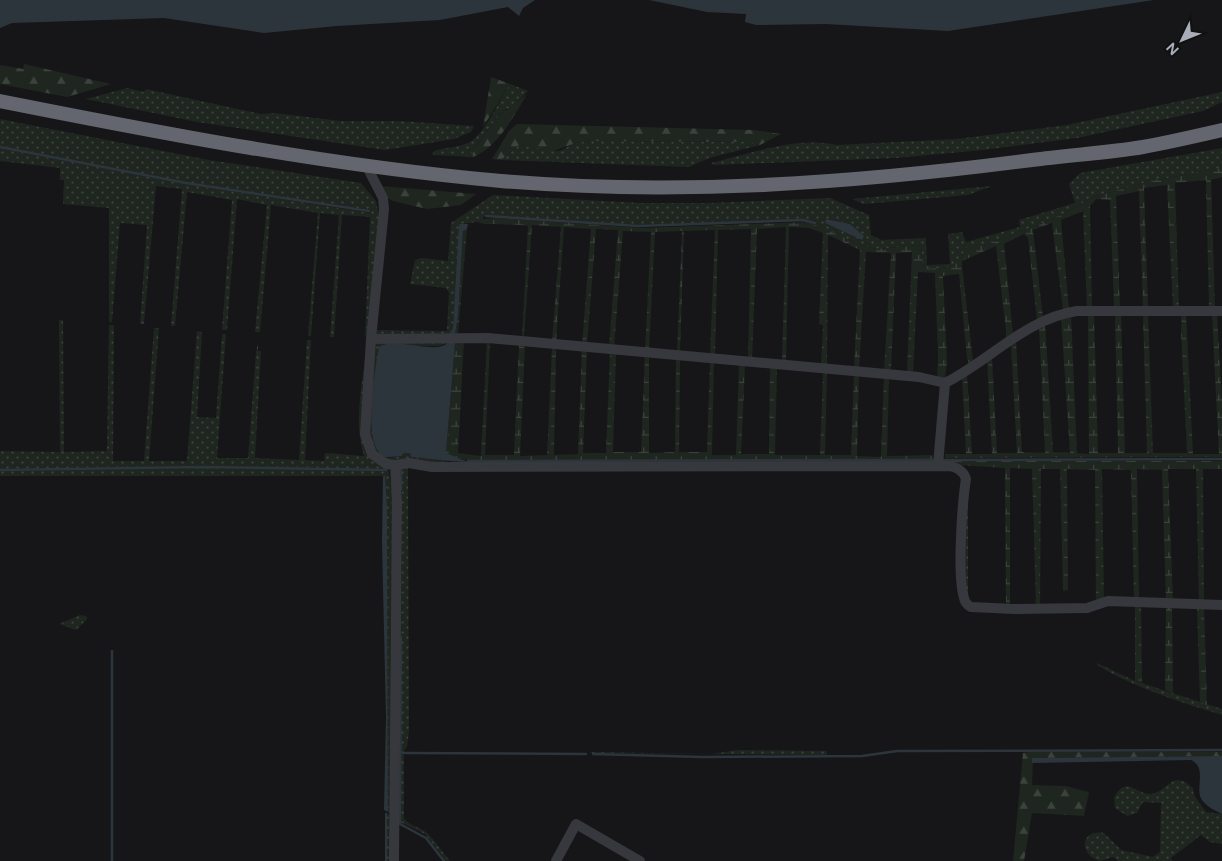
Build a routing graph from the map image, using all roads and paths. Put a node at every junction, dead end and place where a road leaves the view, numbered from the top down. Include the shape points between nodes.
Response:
1 (0, 101) edge
2 (1222, 130) edge
3 (366, 165) junction
4 (1222, 311) edge
5 (371, 338) junction
6 (945, 383) junction
7 (395, 465) junction
8 (938, 465) junction
9 (1222, 605) edge
10 (394, 861) edge
11 (556, 861) edge
12 (640, 861) edge

1 - 3 highway via 178,136
2 - 3 highway via 1142,147 992,166 746,187 571,186
3 - 5 street via 383,198 384,208
4 - 6 street via 1077,311 1061,314 1032,328
5 - 6 street via 488,338 920,377
5 - 7 street via 365,434 372,454 378,460
6 - 8 street
7 - 8 street
7 - 10 street
8 - 9 street via 958,468 966,479 963,593 964,600 971,607 1087,608 1108,601
11 - 12 street via 576,824

